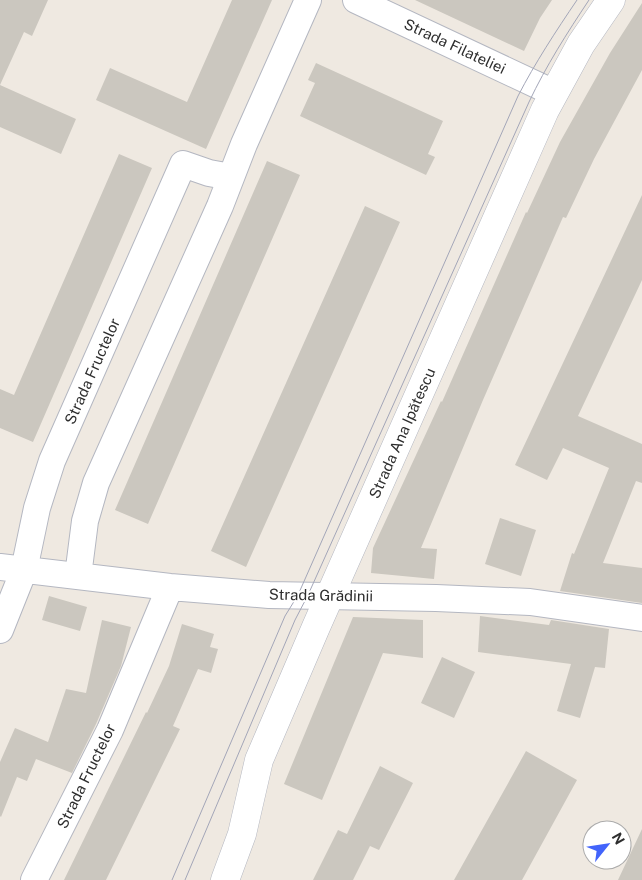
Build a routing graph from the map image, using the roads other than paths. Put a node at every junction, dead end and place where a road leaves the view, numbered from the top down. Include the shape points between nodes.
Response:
1 (308, 0) edge
2 (356, 0) edge
3 (611, 0) edge
4 (554, 92) junction
5 (231, 177) junction
6 (12, 569) edge
7 (78, 576) junction
8 (170, 587) junction
9 (330, 596) junction
10 (642, 618) edge
11 (0, 630) edge
12 (34, 880) edge
13 (225, 880) edge

1 - 5 street
2 - 4 street, Strada Filateliei
3 - 4 street, Strada Ana Ipătescu
4 - 9 street, Strada Ana Ipătescu
5 - 6 street, Strada Fructelor via 183,164 52,461
5 - 7 street via 96,483 85,521
6 - 7 street, Strada Grădinii
6 - 11 street, Strada Fructelor
7 - 8 street, Strada Grădinii
8 - 9 street, Strada Grădinii
8 - 12 street, Strada Fructelor via 110,730
9 - 10 street, Strada Grădinii via 530,602
9 - 13 street, Strada Ana Ipătescu via 259,760 242,834

